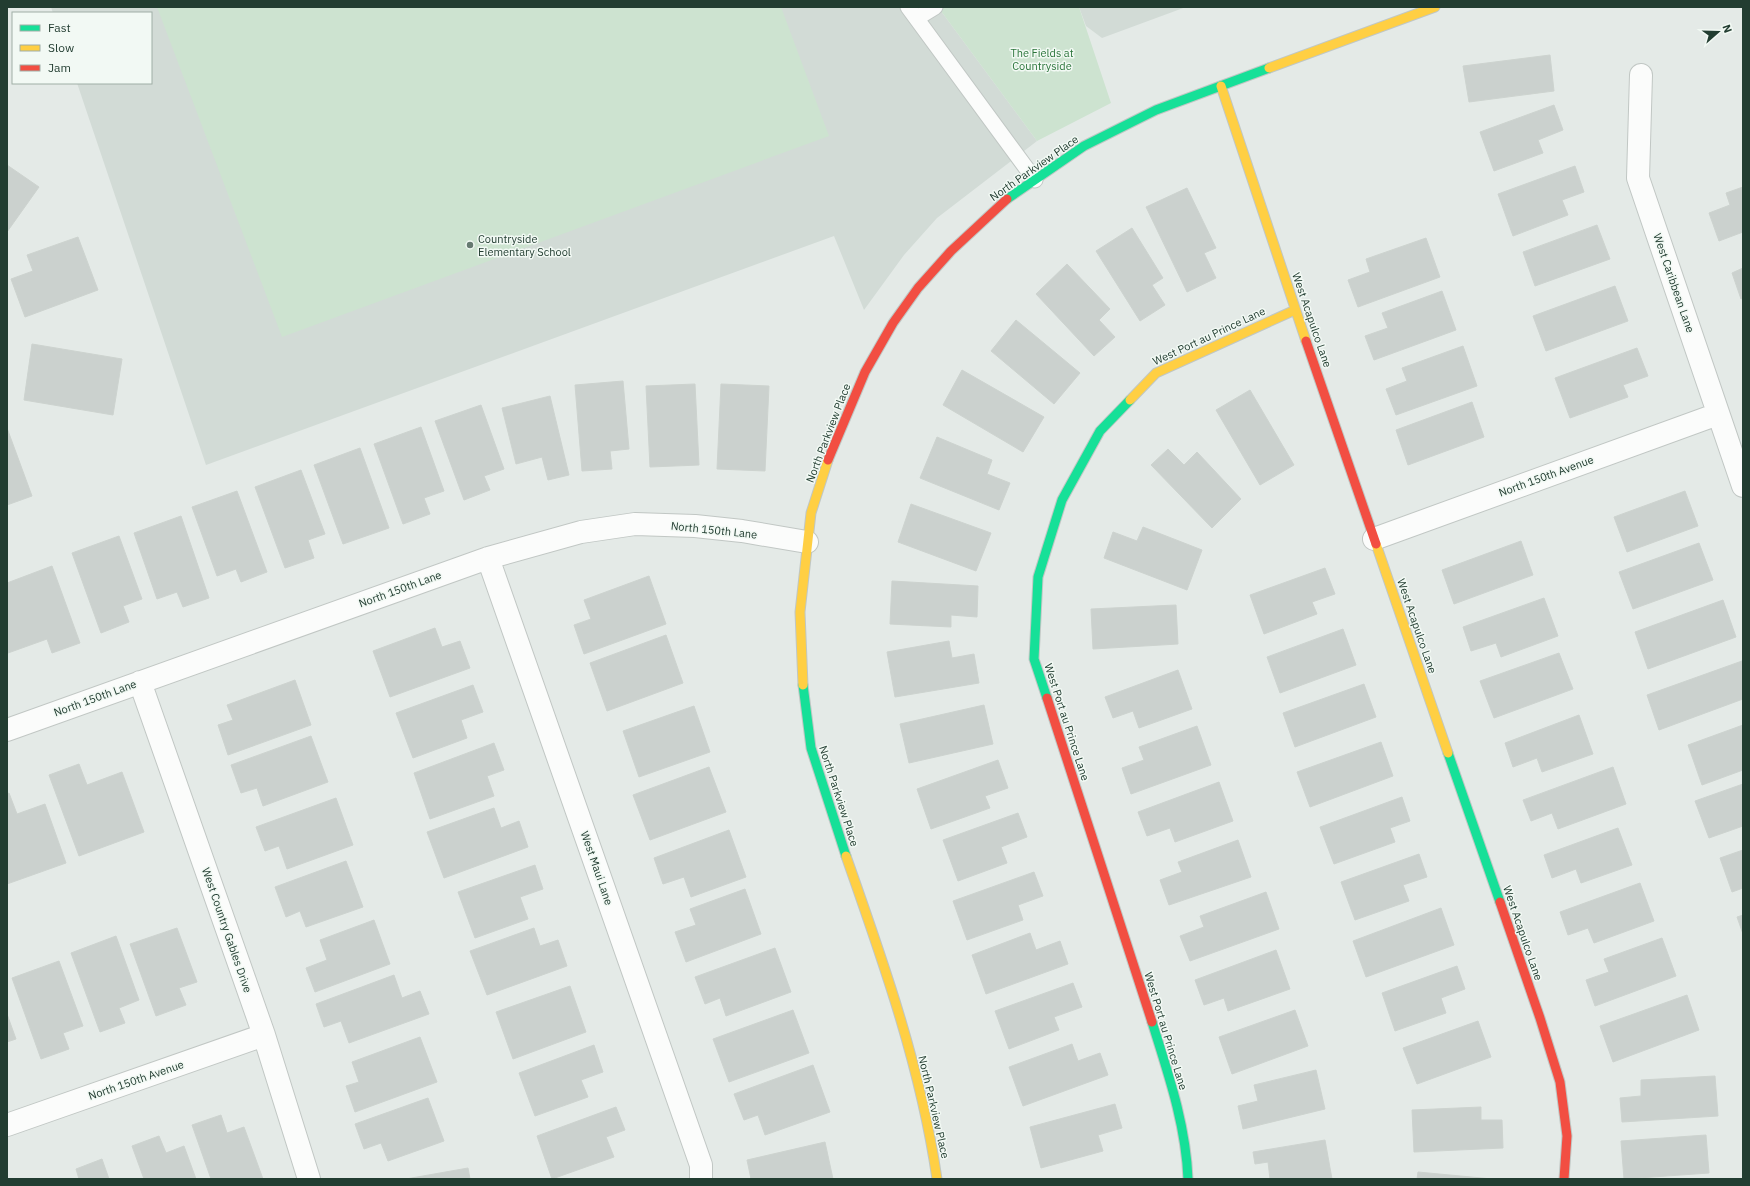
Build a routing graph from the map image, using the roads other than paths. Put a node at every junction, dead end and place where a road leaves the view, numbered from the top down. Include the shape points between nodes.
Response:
1 (934, 7) edge
2 (1435, 7) edge
3 (913, 13) edge
4 (1641, 75) dead end
5 (1221, 86) junction
6 (1035, 180) junction
7 (1295, 310) junction
8 (1718, 414) junction
9 (1743, 486) edge
10 (1374, 539) junction
11 (807, 542) junction
12 (488, 558) junction
13 (140, 682) junction
14 (7, 730) edge
15 (264, 1035) junction
16 (7, 1125) edge
17 (309, 1179) edge
18 (701, 1179) edge
19 (937, 1179) edge
20 (1188, 1179) edge
21 (1564, 1179) edge

1 - 3 lane
2 - 5 street, North Parkview Place
3 - 6 lane
4 - 8 street, West Caribbean Lane via 1638,178
5 - 6 street, North Parkview Place via 1156,110 1125,125 1084,146
5 - 7 street, West Acapulco Lane
6 - 11 street, North Parkview Place via 1010,196 951,250 918,288 893,323 865,372 828,460 811,513
7 - 10 street, West Acapulco Lane
7 - 20 street, West Port au Prince Lane via 1156,373 1100,431 1062,500 1038,577 1034,659 1170,1075 1187,1152
8 - 9 street, West Caribbean Lane
8 - 10 street, North 150th Avenue
10 - 21 street, West Acapulco Lane via 1560,1082 1567,1136
11 - 12 street, North 150th Lane via 695,526 635,524 580,532
11 - 19 street, North Parkview Place via 800,612 801,666 811,748 894,998 926,1117
12 - 13 street, North 150th Lane
12 - 18 street, West Maui Lane via 701,1166
13 - 14 street, North 150th Lane
13 - 15 street, West Country Gables Drive
15 - 16 street, North 150th Avenue
15 - 17 street, West Country Gables Drive

